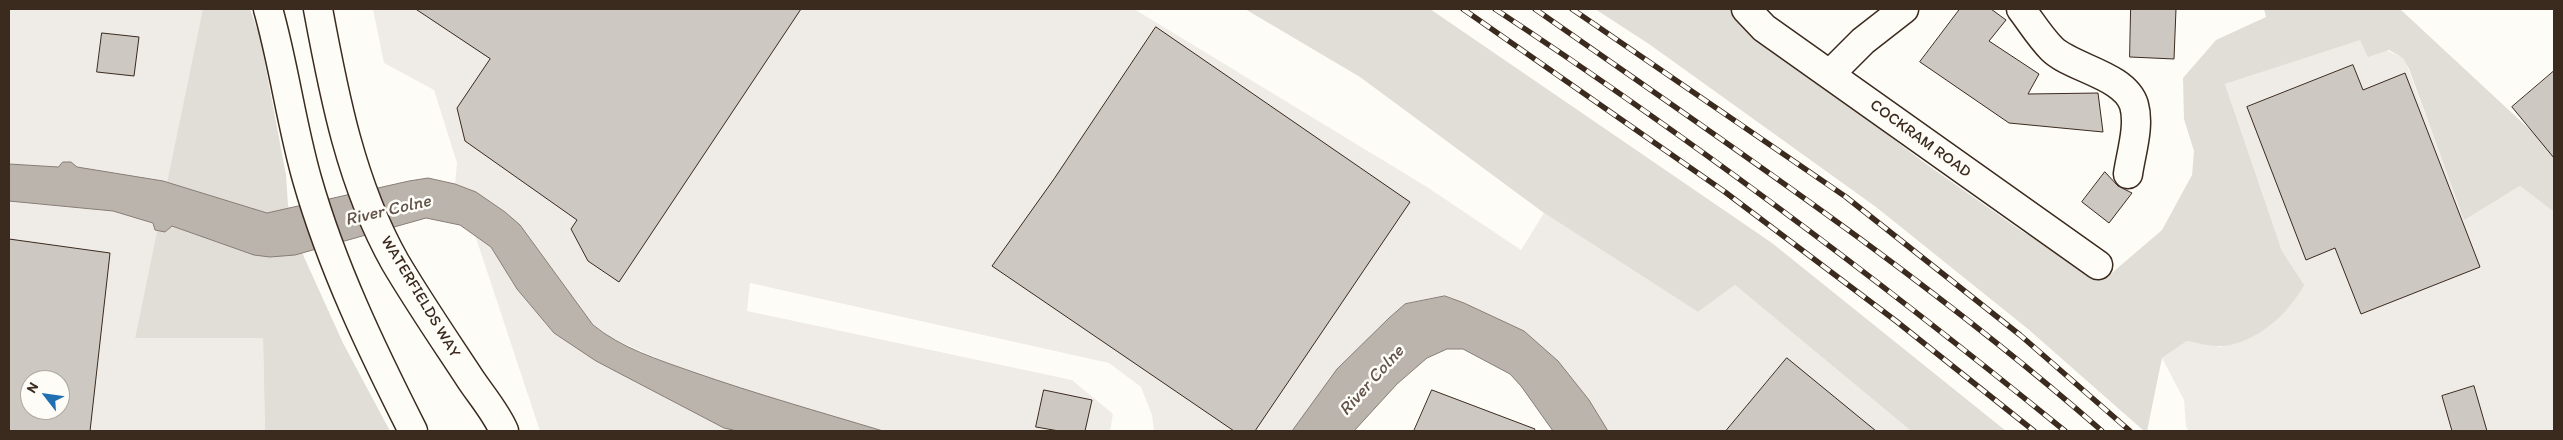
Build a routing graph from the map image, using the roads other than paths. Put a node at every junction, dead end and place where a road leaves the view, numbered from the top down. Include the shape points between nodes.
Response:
1 (268, 9) edge
2 (318, 9) edge
3 (1746, 9) edge
4 (1904, 9) edge
5 (2021, 9) edge
6 (1830, 74) junction
7 (2128, 174) dead end
8 (2098, 265) dead end
9 (413, 431) edge
10 (504, 431) edge

1 - 9 main road via 310,188 344,284
2 - 10 main road, WATERFIELDS WAY via 339,112 355,170 394,260
3 - 6 main road, COCKRAM ROAD via 1764,28
4 - 6 main road via 1863,41
5 - 7 main road via 2053,50 2111,81 2126,93 2133,104 2135,122
6 - 8 main road, COCKRAM ROAD

